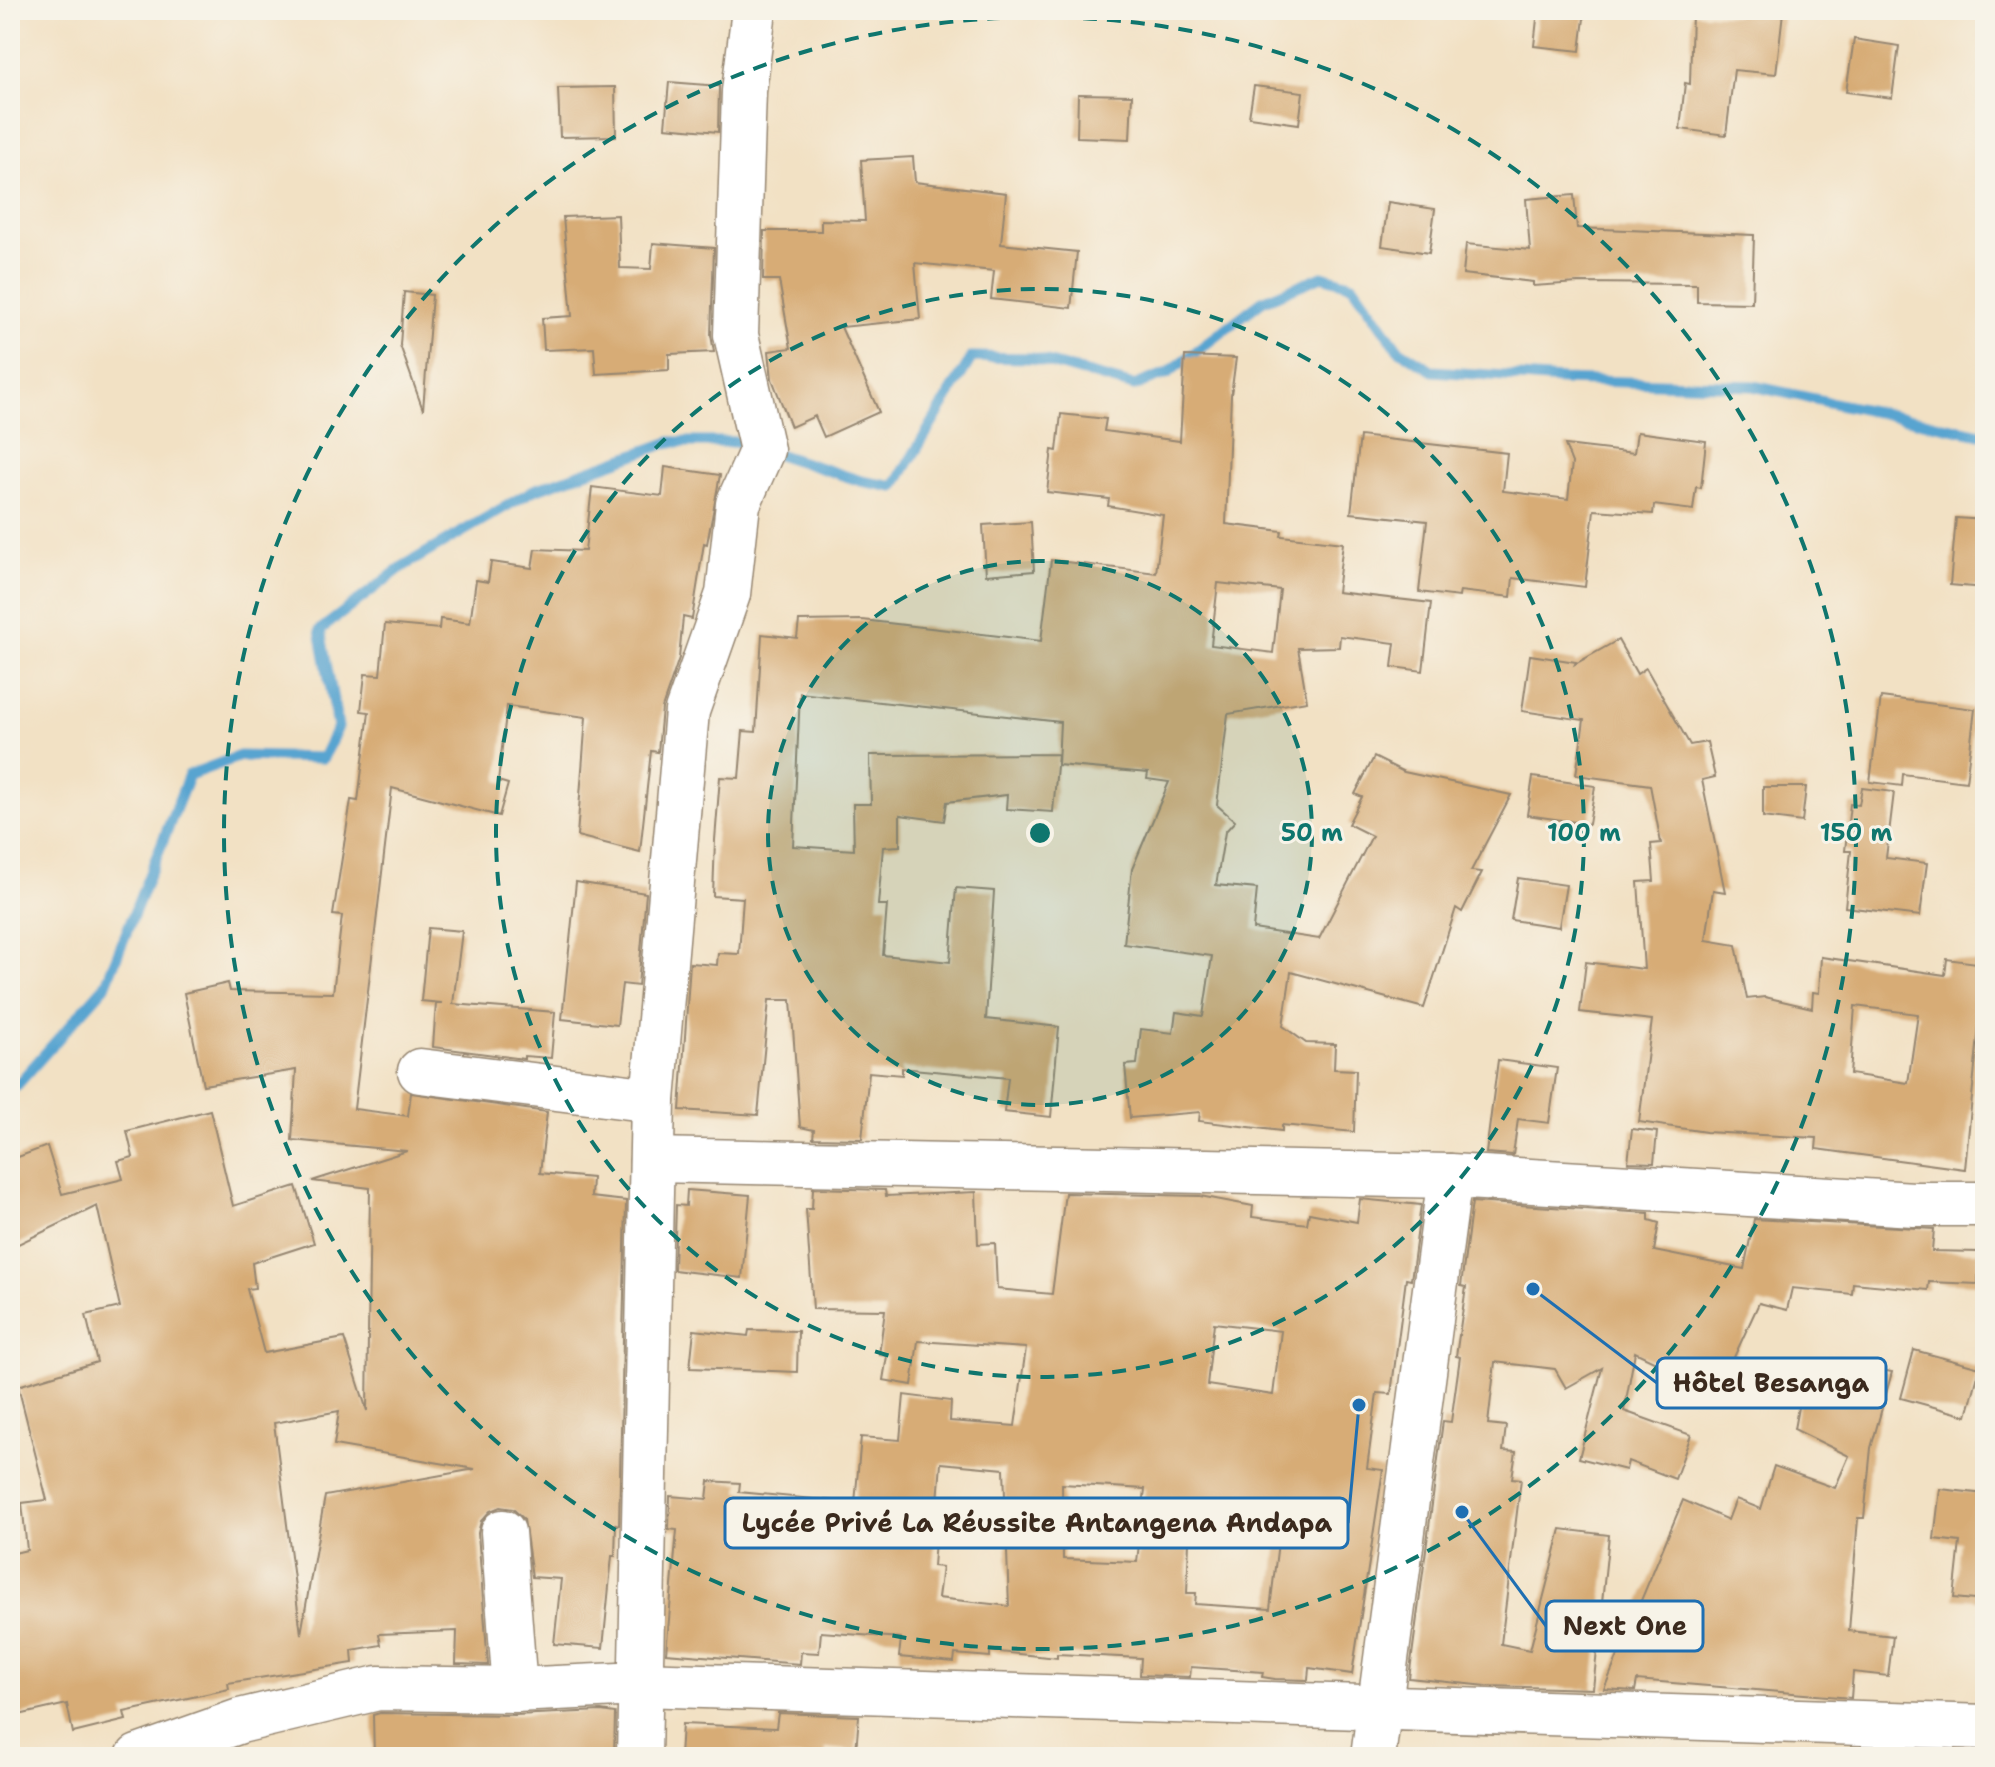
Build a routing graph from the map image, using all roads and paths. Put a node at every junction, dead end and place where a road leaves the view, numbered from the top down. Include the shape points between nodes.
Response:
1 (754, 10) edge
2 (420, 1071) dead end
3 (653, 1100) junction
4 (652, 1160) junction
5 (1450, 1176) junction
6 (1985, 1204) edge
7 (503, 1532) dead end
8 (640, 1684) junction
9 (515, 1690) junction
10 (1381, 1705) junction
11 (1985, 1727) edge
12 (138, 1757) edge
13 (639, 1757) edge
14 (1373, 1757) edge

1 - 3 street via 744,91 736,335 762,450 738,504 728,594 687,711
2 - 3 street
3 - 4 street
4 - 5 street
4 - 8 street
5 - 6 street
5 - 10 street
7 - 9 street
8 - 9 street
8 - 10 street
8 - 13 street
9 - 12 street via 378,1688 240,1721
10 - 11 street
10 - 14 street

